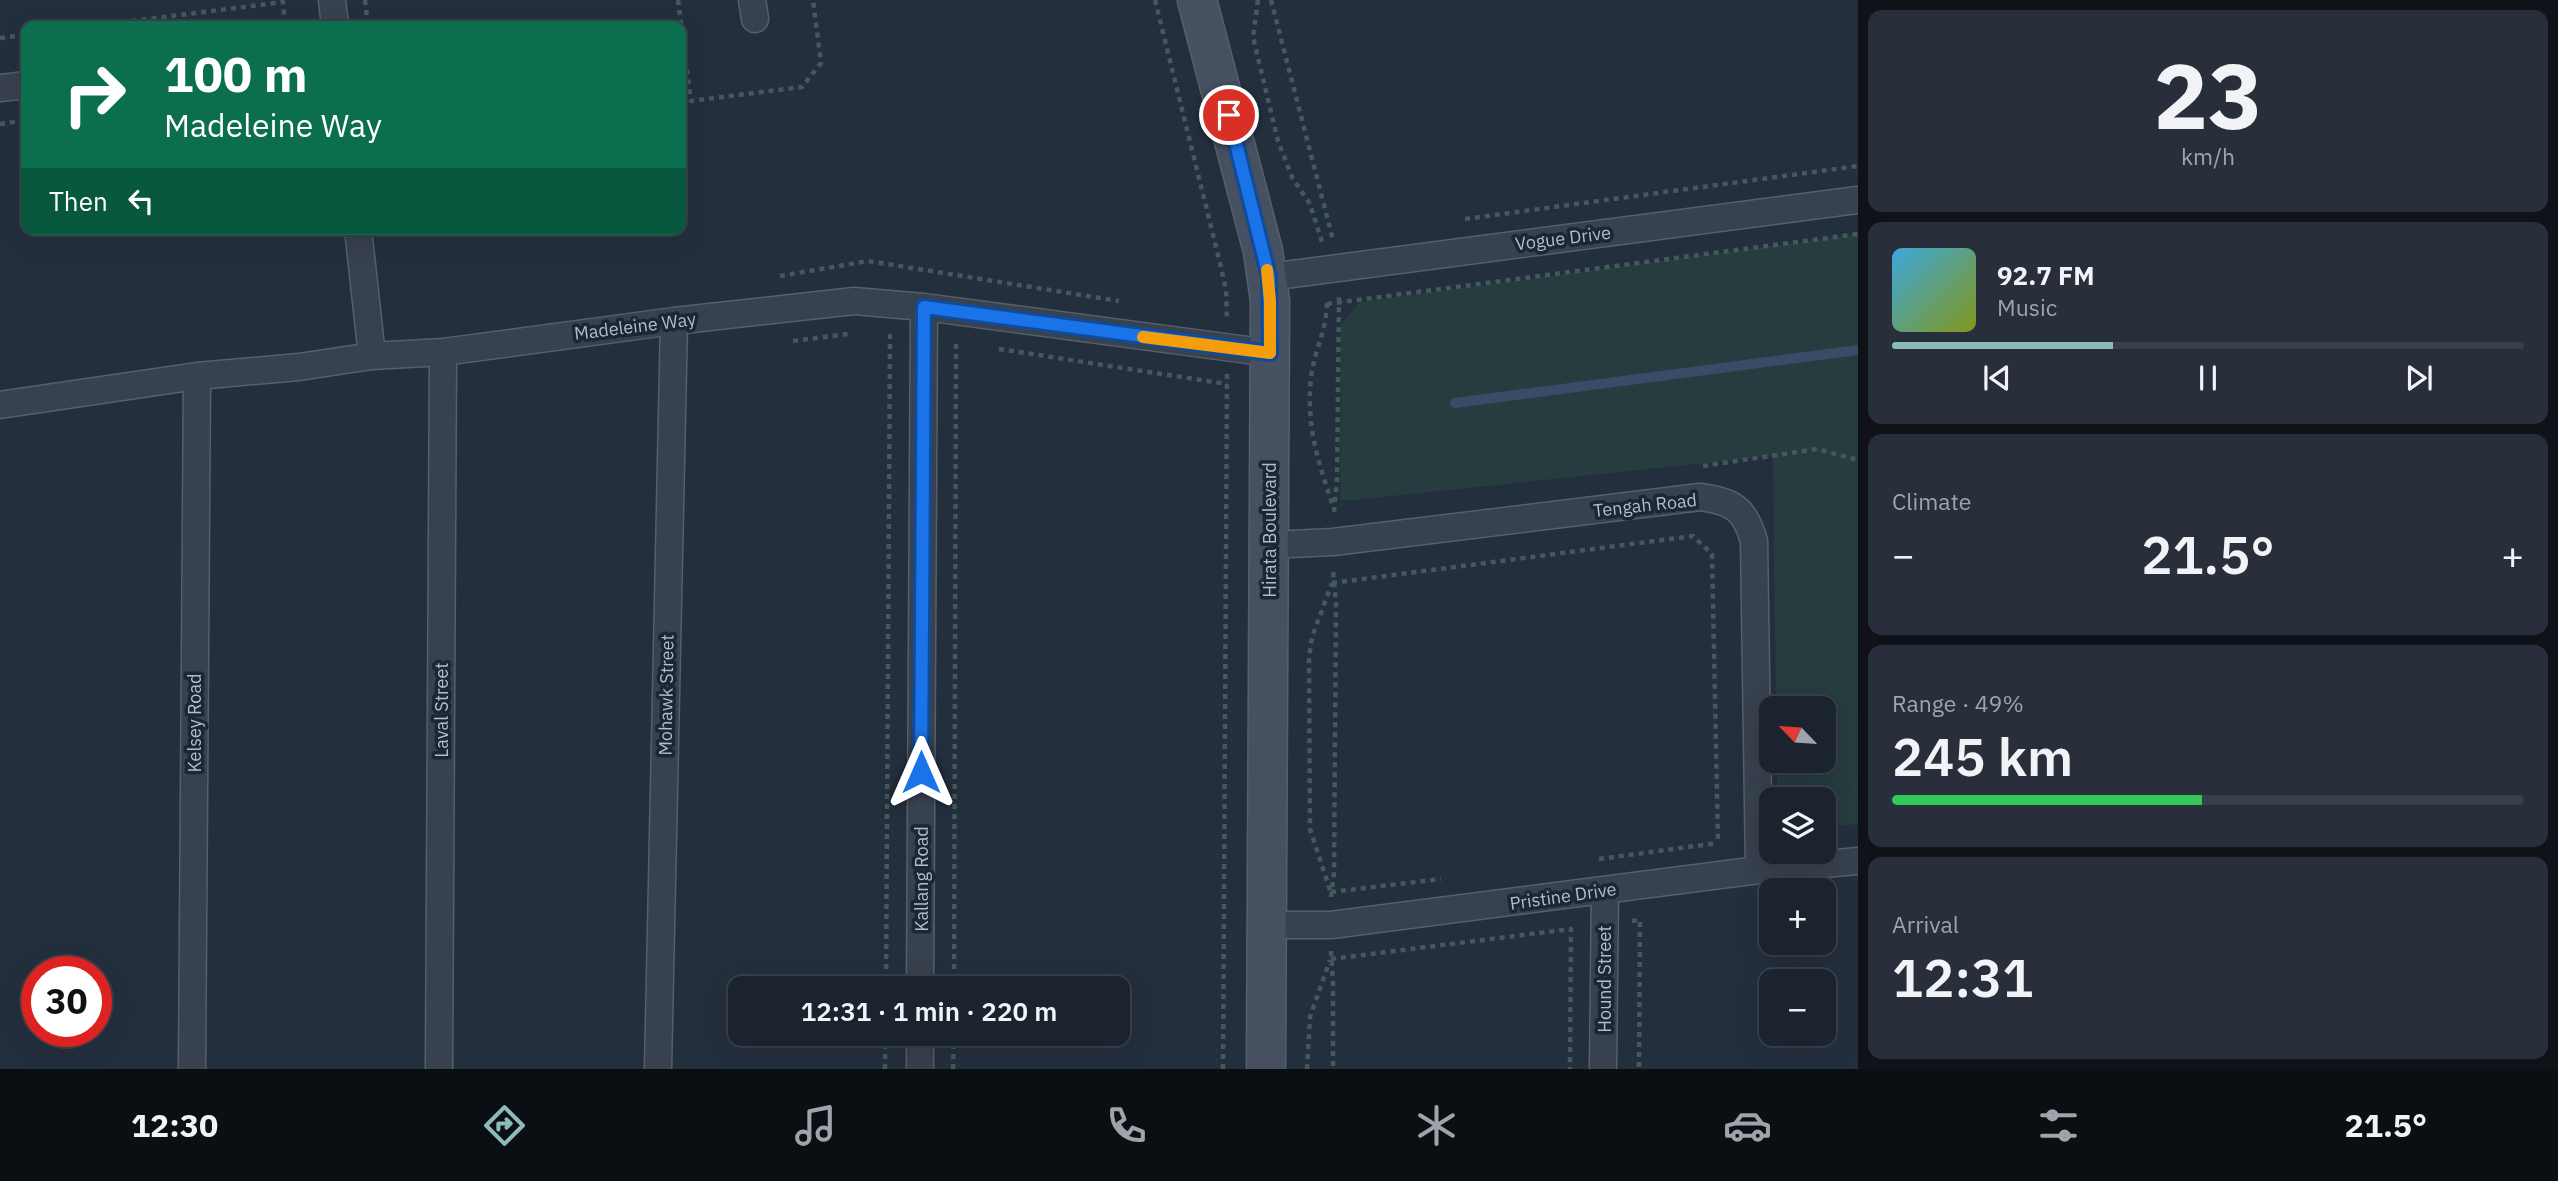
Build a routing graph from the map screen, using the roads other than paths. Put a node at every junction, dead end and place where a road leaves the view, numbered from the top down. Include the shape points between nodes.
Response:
1 (332, 0) edge
2 (1197, 0) edge
3 (334, 21) edge
4 (21, 86) edge
5 (0, 88) edge
6 (1858, 200) edge
7 (359, 235) edge
8 (1269, 277) junction
9 (924, 307) junction
10 (674, 321) junction
11 (443, 352) junction
12 (1270, 353) junction
13 (372, 356) junction
14 (197, 376) junction
15 (0, 405) edge
16 (1270, 544) junction
17 (1858, 861) edge
18 (1759, 870) junction
19 (1605, 890) junction
20 (1267, 925) junction
21 (920, 976) edge
22 (920, 1046) edge
23 (192, 1069) edge
24 (439, 1069) edge
25 (658, 1069) edge
26 (920, 1069) edge
27 (1266, 1069) edge
28 (1603, 1069) edge

1 - 3 street
2 - 8 street, Hirata Boulevard
4 - 5 street
6 - 8 street, Vogue Drive
7 - 13 street
8 - 12 street, Hirata Boulevard
9 - 10 street, Madeleine Way via 853,301
9 - 12 street, Madeleine Way
9 - 21 street, Kallang Road
10 - 11 street, Madeleine Way
10 - 25 street, Mohawk Street
11 - 13 street, Madeleine Way
11 - 24 street, Laval Street
12 - 16 street, Hirata Boulevard
13 - 14 street, Madeleine Way
14 - 15 street, Madeleine Way
14 - 23 street, Kelsey Road
16 - 18 street, Tengah Road via 1333,542 1700,497 1737,508 1749,523 1754,541
16 - 20 street, Hirata Boulevard
17 - 18 street, Pristine Drive
18 - 19 street, Pristine Drive
19 - 20 street, Pristine Drive via 1331,925
19 - 28 street, Hound Street
20 - 27 street, Hirata Boulevard
22 - 26 street

